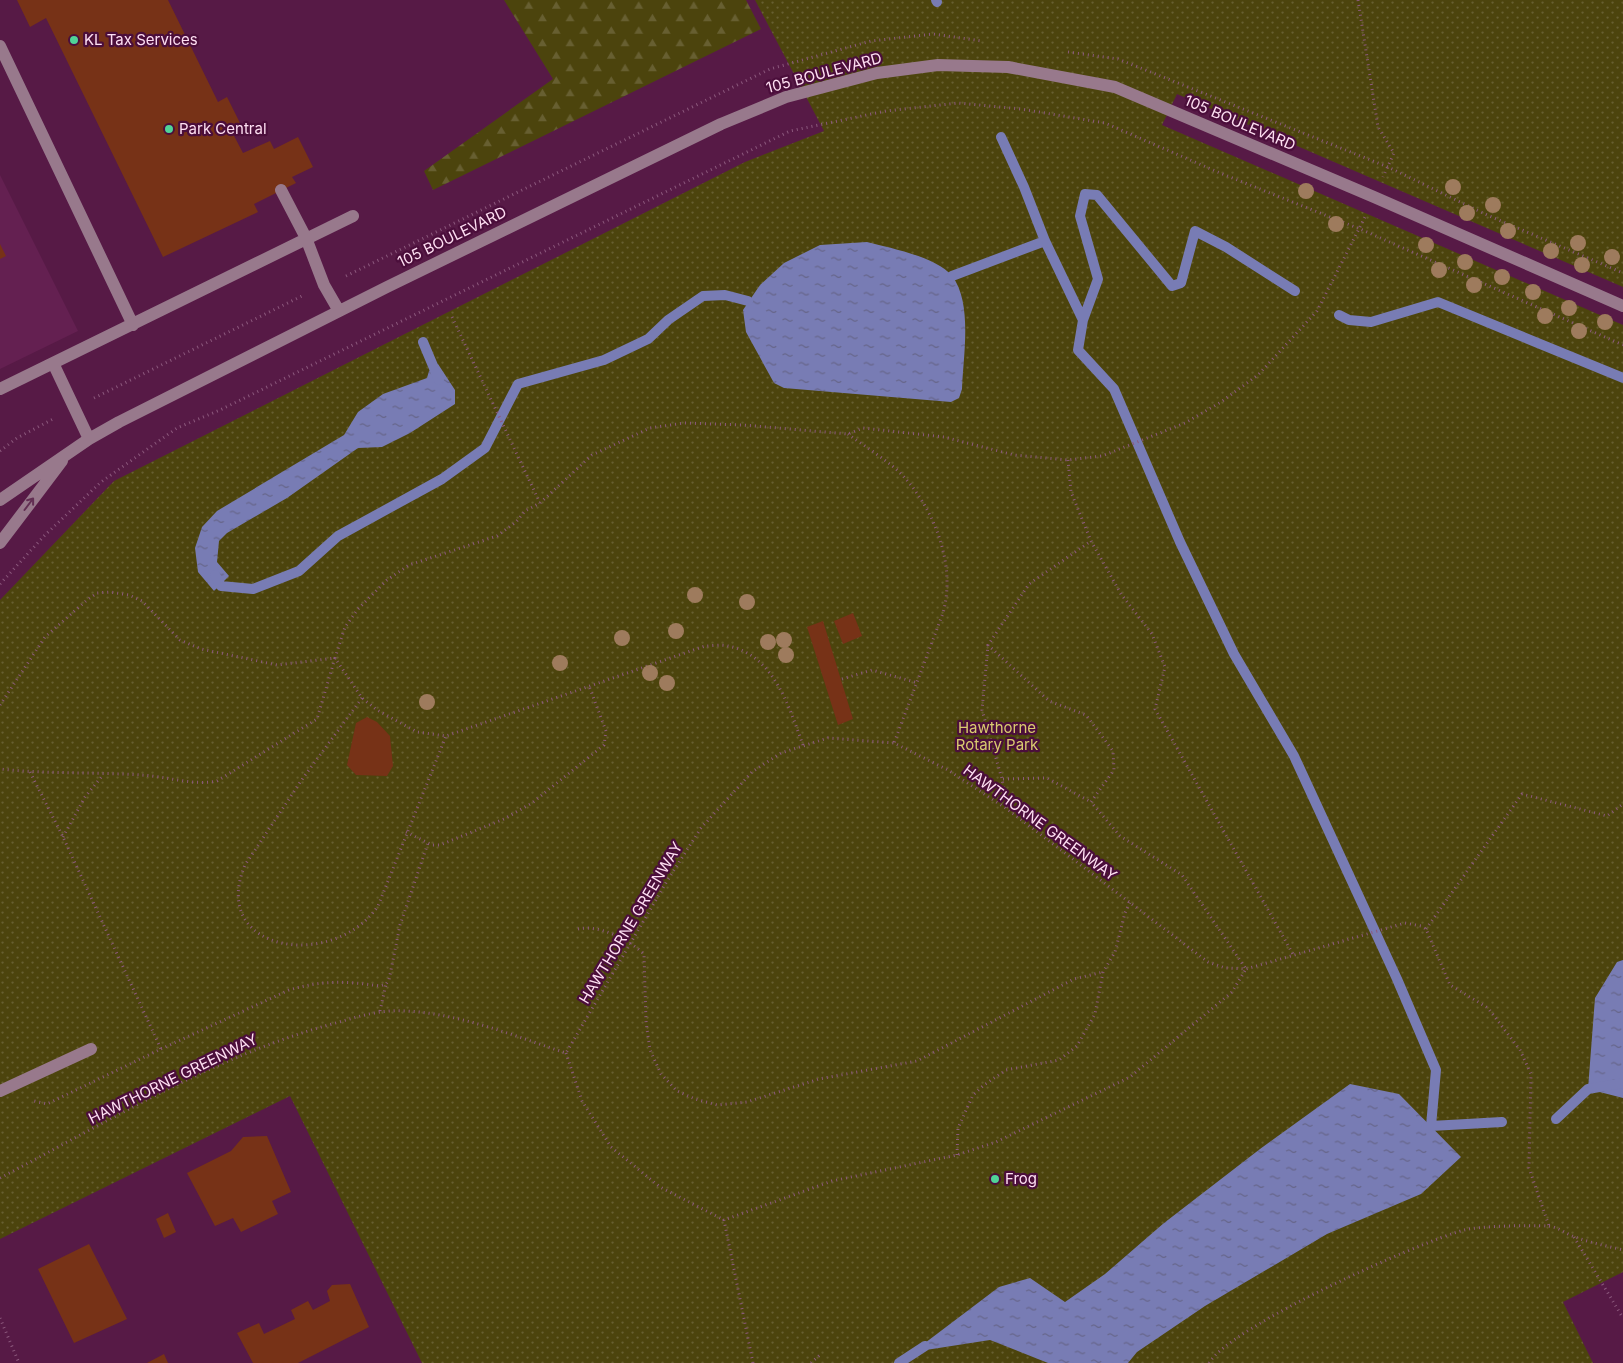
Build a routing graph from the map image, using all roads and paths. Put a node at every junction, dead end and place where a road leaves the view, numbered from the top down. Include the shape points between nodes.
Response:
1 (1358, 0) edge
2 (991, 42) dead end
3 (0, 46) edge
4 (1059, 51) dead end
5 (1388, 167) junction
6 (1380, 182) dead end
7 (281, 190) dead end
8 (1366, 214) dead end
9 (352, 216) dead end
10 (1360, 229) junction
11 (306, 238) junction
12 (1623, 273) edge
13 (324, 285) junction
14 (1623, 306) edge
15 (338, 311) junction
16 (452, 316) dead end
17 (132, 325) junction
18 (1623, 345) edge
19 (53, 363) junction
20 (0, 389) edge
21 (74, 407) junction
22 (848, 434) junction
23 (89, 439) junction
24 (0, 451) edge
25 (68, 452) junction
26 (1068, 460) junction
27 (0, 500) edge
28 (540, 503) junction
29 (1091, 542) junction
30 (0, 543) edge
31 (0, 584) edge
32 (988, 645) junction
33 (335, 658) junction
34 (842, 680) dead end
35 (918, 683) junction
36 (589, 686) junction
37 (362, 698) junction
38 (0, 704) edge
39 (446, 736) junction
40 (894, 743) junction
41 (803, 745) junction
42 (0, 769) edge
43 (30, 772) junction
44 (104, 774) junction
45 (1002, 779) junction
46 (1091, 802) junction
47 (1623, 804) edge
48 (1007, 809) junction
49 (406, 832) junction
50 (63, 837) junction
51 (428, 843) junction
52 (1130, 902) junction
53 (578, 929) dead end
54 (1426, 930) junction
55 (632, 942) junction
56 (1294, 956) junction
57 (1246, 969) junction
58 (1103, 972) junction
59 (386, 984) junction
60 (380, 1011) junction
61 (91, 1049) dead end
62 (162, 1049) junction
63 (566, 1053) junction
64 (0, 1091) edge
65 (29, 1100) dead end
66 (957, 1155) junction
67 (0, 1178) edge
68 (724, 1220) junction
69 (1549, 1226) junction
70 (1574, 1237) junction
71 (1623, 1250) edge
72 (0, 1318) edge
73 (1623, 1318) edge
74 (822, 1353) dead end
75 (20, 1363) edge
76 (753, 1363) edge
77 (811, 1363) edge
78 (1209, 1363) edge

1 - 5 path via 1378,127 1394,153
2 - 13 path via 934,34 871,41 770,69 374,264
3 - 17 street
4 - 5 path via 1118,59
5 - 6 path
5 - 12 path via 1487,215
7 - 11 street
8 - 10 path
9 - 11 street
10 - 18 path
10 - 26 path via 1318,311 1258,375 1185,423 1102,456
10 - 31 path via 1105,123 1021,109 958,103 886,111 790,131 220,410 177,428 101,482 45,535
11 - 13 street
11 - 17 street
13 - 15 street
13 - 21 path
14 - 15 street, 105 BOULEVARD via 1115,88 1008,67 938,65 877,73 786,97 721,124
15 - 23 street, 105 BOULEVARD
16 - 28 path
17 - 19 street
19 - 20 street
19 - 21 street
21 - 23 street
21 - 24 path
22 - 26 path via 863,428 944,437 1014,455
22 - 28 path via 743,425 684,424 650,428 592,455
22 - 35 path via 905,478 935,524 940,540 948,596
23 - 25 street, 105 BOULEVARD
25 - 27 street, 105 BOULEVARD
30 -> 25 street, 105 BOULEVARD
26 - 29 path via 1070,492
28 - 33 path via 525,511 496,536 409,566 387,580 345,627
29 - 32 path via 1029,584
29 - 56 path via 1121,594 1152,634 1165,667 1155,709
32 - 45 path via 982,710
32 - 46 path via 1049,701 1086,715 1113,751 1114,770
33 - 37 path
33 - 38 path via 277,665 201,649 180,640 142,601 129,595 97,593 45,637
33 - 44 path via 317,719 223,778 200,782
34 - 35 path via 872,670
35 - 40 path
36 - 39 path
36 - 41 path via 705,646 727,645 757,660 779,686
36 - 51 path via 606,731 604,745 532,803 504,819 448,843
37 - 39 path via 417,732
37 - 49 path via 245,865 238,880 238,899 244,918 254,931 271,941 296,946 318,945 351,932 378,906
39 - 49 path
40 - 41 path, HAWTHORNE GREENWAY via 828,738
40 - 48 path, HAWTHORNE GREENWAY via 948,770
41 - 55 path, HAWTHORNE GREENWAY via 781,753 752,772 702,828
42 - 43 path
43 - 44 path
43 - 50 path
44 - 50 path via 85,797
45 - 46 path via 1046,778
45 - 48 path
46 - 57 path via 1120,836 1182,875
47 - 54 path via 1607,816 1522,794
48 - 52 path, HAWTHORNE GREENWAY via 1065,856
49 - 51 path
50 - 62 path
51 - 59 path via 400,925
52 - 57 path, HAWTHORNE GREENWAY via 1208,962 1225,968
52 - 58 path via 1115,952
53 - 55 path via 588,926
54 - 56 path, HAWTHORNE GREENWAY via 1405,923
54 - 69 path via 1450,985 1488,1008 1520,1050 1527,1066 1530,1074 1529,1168
55 - 58 path via 644,954 650,1050 661,1074 677,1091 717,1104 747,1102 819,1079 917,1061 1074,979
55 - 63 path, HAWTHORNE GREENWAY
56 - 57 path, HAWTHORNE GREENWAY
57 - 66 path via 1232,992 1130,1077 996,1142
58 - 66 path via 1095,1014 1078,1046 1052,1063 1006,1070 984,1085 973,1096 958,1128
59 - 60 path
59 - 62 path via 344,981 308,984
60 - 63 path, HAWTHORNE GREENWAY via 466,1019
60 - 67 path, HAWTHORNE GREENWAY via 308,1030 246,1054 171,1089
61 - 64 street
62 - 65 path via 46,1104
63 - 68 path via 582,1101 611,1147 660,1187
66 - 68 path via 832,1180
68 - 76 path
69 - 70 path
69 - 78 path via 1465,1230 1381,1262 1251,1329 1213,1356
70 - 71 path
70 - 73 path
72 - 75 path
74 - 77 path

